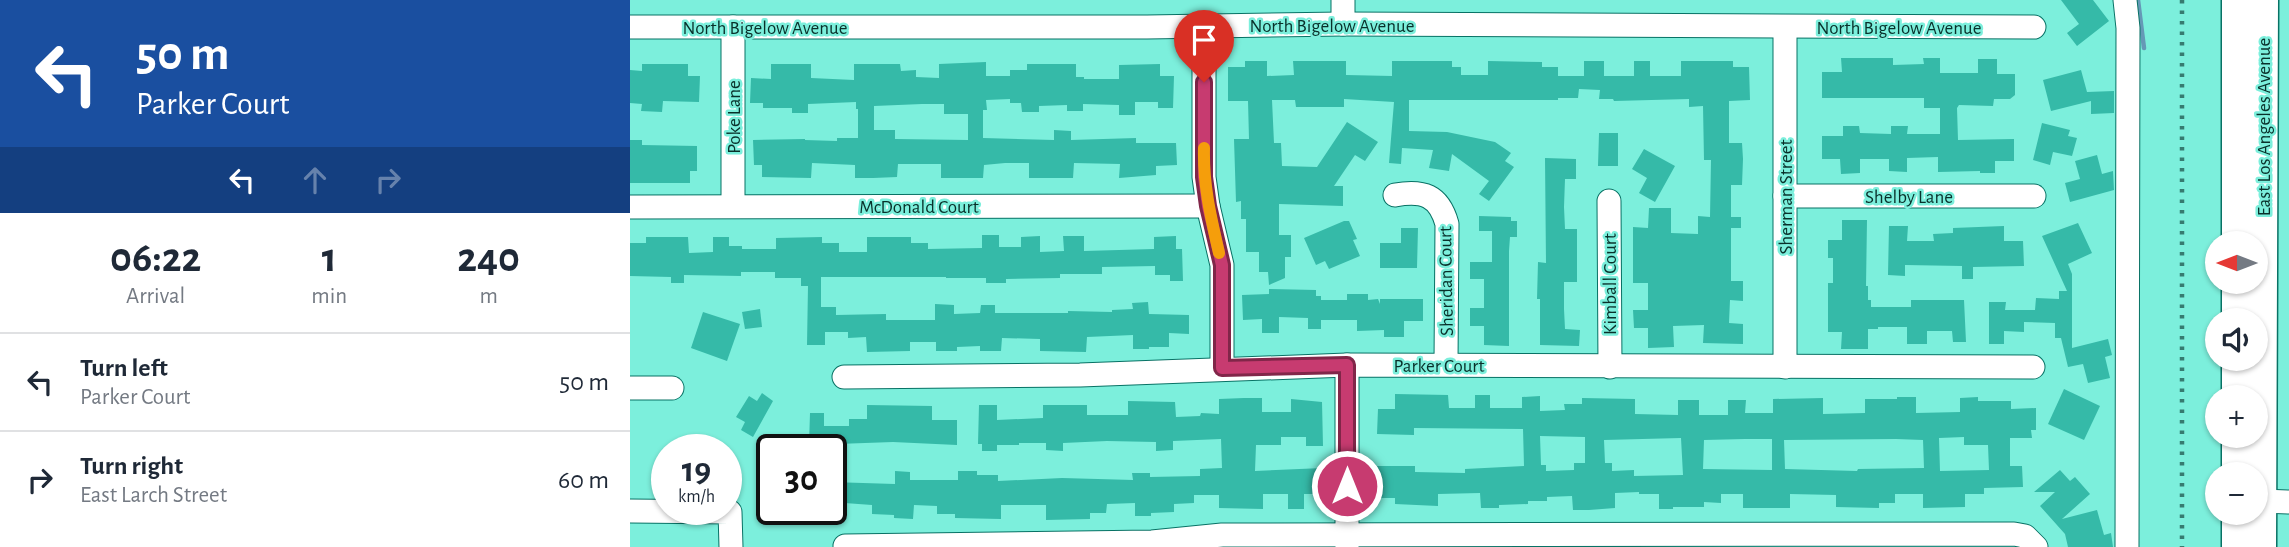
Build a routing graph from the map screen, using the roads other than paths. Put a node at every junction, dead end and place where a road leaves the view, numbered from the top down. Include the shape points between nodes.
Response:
1 (1343, 0) edge
2 (2125, 0) edge
3 (2236, 0) edge
4 (2264, 0) edge
5 (1343, 24) junction
6 (1204, 25) junction
7 (630, 27) edge
8 (733, 27) junction
9 (1785, 27) junction
10 (2034, 27) dead end
11 (1395, 195) dead end
12 (2034, 195) dead end
13 (1785, 196) junction
14 (1609, 201) dead end
15 (733, 206) junction
16 (1208, 206) junction
17 (630, 207) edge
18 (2236, 231) edge
19 (1446, 364) junction
20 (1347, 365) junction
21 (1610, 367) junction
22 (1785, 367) junction
23 (2033, 367) dead end
24 (1222, 368) junction
25 (844, 377) dead end
26 (630, 388) edge
27 (672, 388) dead end
28 (2276, 501) edge
29 (630, 511) edge
30 (2236, 525) edge
31 (1347, 541) edge
32 (1521, 541) edge
33 (1171, 543) edge
34 (845, 546) edge
35 (731, 547) edge
36 (2035, 547) edge
37 (2127, 547) edge
38 (2236, 547) edge
39 (2262, 547) edge

1 - 5 street
2 - 37 street
3 - 18 main road, East Los Angeles Avenue
4 - 28 main road, East Los Angeles Avenue
5 - 6 street, North Bigelow Avenue
5 - 9 street, North Bigelow Avenue
6 - 8 street, North Bigelow Avenue
6 - 16 street
7 - 8 street, North Bigelow Avenue
8 - 15 street, Poke Lane
9 - 10 street, North Bigelow Avenue
9 - 13 street, Sherman Street
11 - 19 street, Sheridan Court via 1420,193 1443,210 1447,224
12 - 13 street, Shelby Lane
13 - 22 street, Sherman Street
14 - 21 street, Kimball Court
15 - 16 street, McDonald Court
15 - 17 street, McDonald Court
16 - 24 street via 1222,265
19 - 20 street, Parker Court
19 - 21 street, Parker Court
20 - 24 street, Parker Court
20 - 31 street
21 - 22 street, Parker Court
22 - 23 street, Parker Court
24 - 25 street, Parker Court
26 - 27 street
28 - 39 main road, East Los Angeles Avenue
29 - 35 street via 730,512
30 - 38 main road
31 - 32 street
31 - 33 street via 1222,535
32 - 36 street via 2014,534 2025,536
33 - 34 street

